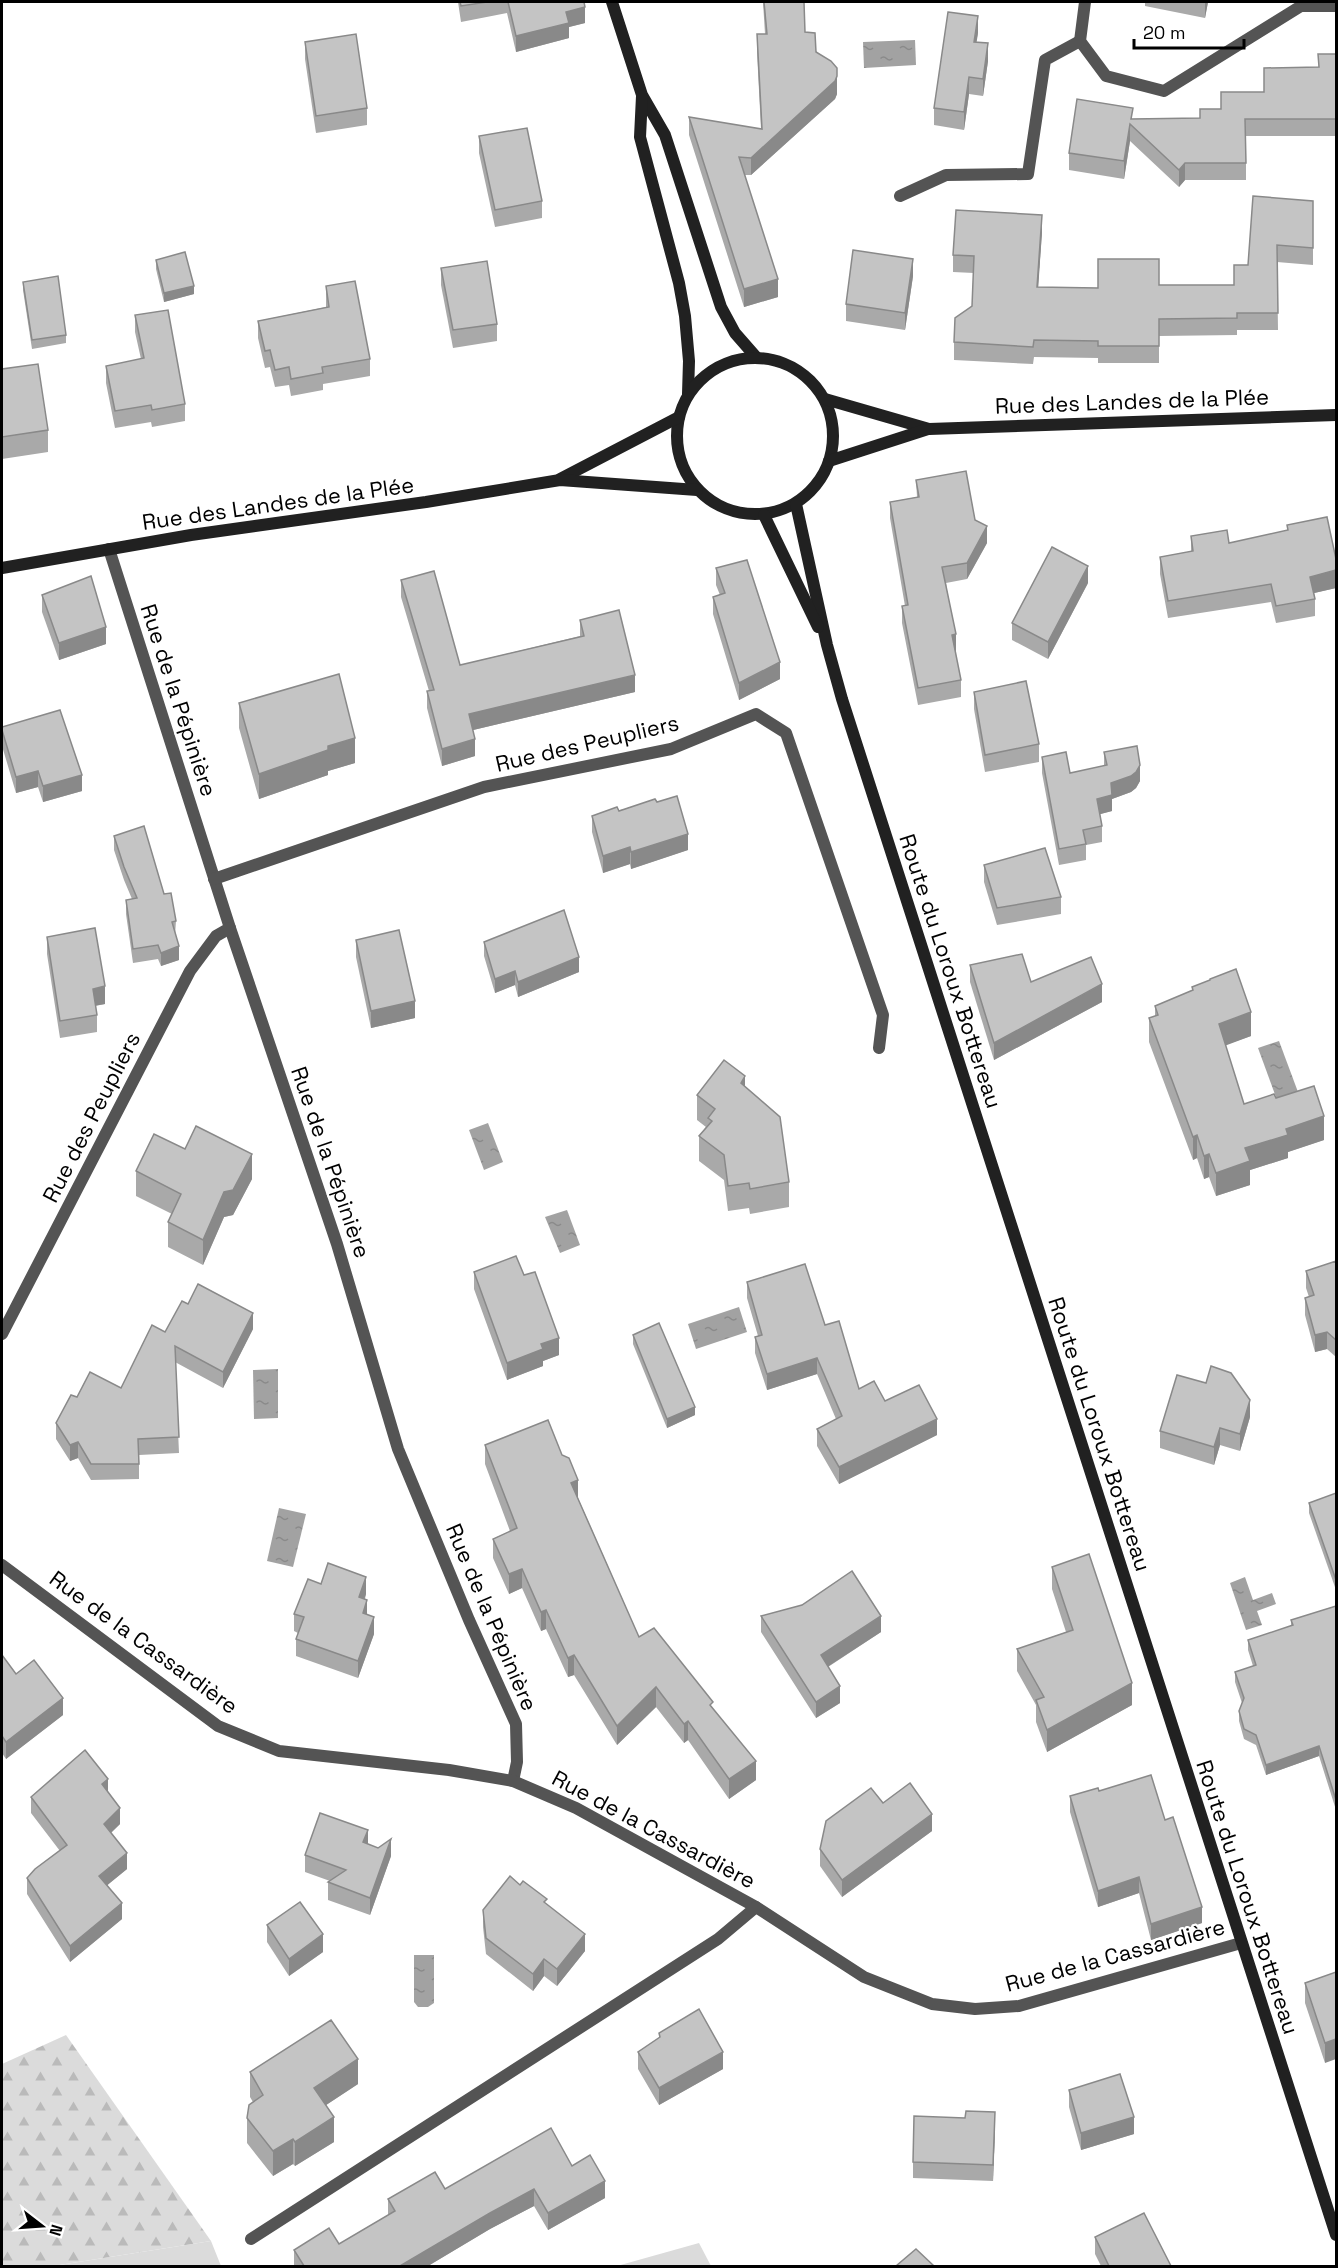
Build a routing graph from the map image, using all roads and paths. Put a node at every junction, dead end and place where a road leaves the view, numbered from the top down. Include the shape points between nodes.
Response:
1 (612, 2) edge
2 (1085, 2) edge
3 (1336, 6) edge
4 (1288, 7) edge
5 (1080, 41) junction
6 (642, 95) junction
7 (900, 196) dead end
8 (756, 357) junction
9 (688, 394) junction
10 (825, 399) junction
11 (1336, 415) edge
12 (679, 417) junction
13 (929, 429) junction
14 (829, 461) junction
15 (560, 480) junction
16 (697, 490) junction
17 (796, 504) junction
18 (764, 515) junction
19 (108, 549) junction
20 (2, 568) edge
21 (827, 645) junction
22 (214, 879) junction
23 (230, 928) junction
24 (879, 1048) dead end
25 (2, 1334) edge
26 (2, 1565) edge
27 (513, 1782) junction
28 (756, 1907) junction
29 (1241, 1943) junction
30 (1336, 2235) edge
31 (251, 2240) dead end

1 - 6 main road
2 - 5 street
3 - 4 street
4 - 5 street via 1164,91 1106,76
5 - 7 street via 1045,60 1028,174 946,175
6 - 8 main road via 665,135 721,307 735,333
6 - 9 main road via 640,137 680,283 689,361
8 - 9 main road via 730,361 706,374
8 - 10 main road via 783,362 807,377
9 - 12 main road
10 - 13 main road, Rue des Landes de la Plée
10 - 14 main road via 835,426
11 - 13 main road, Rue des Landes de la Plée
12 - 15 main road, Rue des Landes de la Plée
12 - 16 main road via 676,443 683,468
13 - 14 main road, Rue des Landes de la Plée
14 - 17 main road via 818,483
15 - 16 main road, Rue des Landes de la Plée
15 - 19 main road, Rue des Landes de la Plée
16 - 18 main road via 717,506 739,514
17 - 18 main road
17 - 21 main road, Route du Loroux Bottereau
18 - 21 main road, Route du Loroux Bottereau
19 - 20 main road, Rue des Landes de la Plée
19 - 22 street, Rue de la Pépinière
21 - 29 main road, Route du Loroux Bottereau
22 - 23 street, Rue de la Pépinière
22 - 24 street, Rue des Peupliers via 483,787 671,749 756,714 786,733 883,1015
23 - 25 street, Rue des Peupliers via 216,936 190,971
23 - 27 street, Rue de la Pépinière via 338,1244 398,1449 516,1724
26 - 27 street, Rue de la Cassardière via 218,1726 279,1751 448,1770
27 - 28 street, Rue de la Cassardière via 576,1808
28 - 29 street, Rue de la Cassardière via 864,1977 932,2004 975,2009 1018,2006
28 - 31 street via 718,1939
29 - 30 main road, Route du Loroux Bottereau

